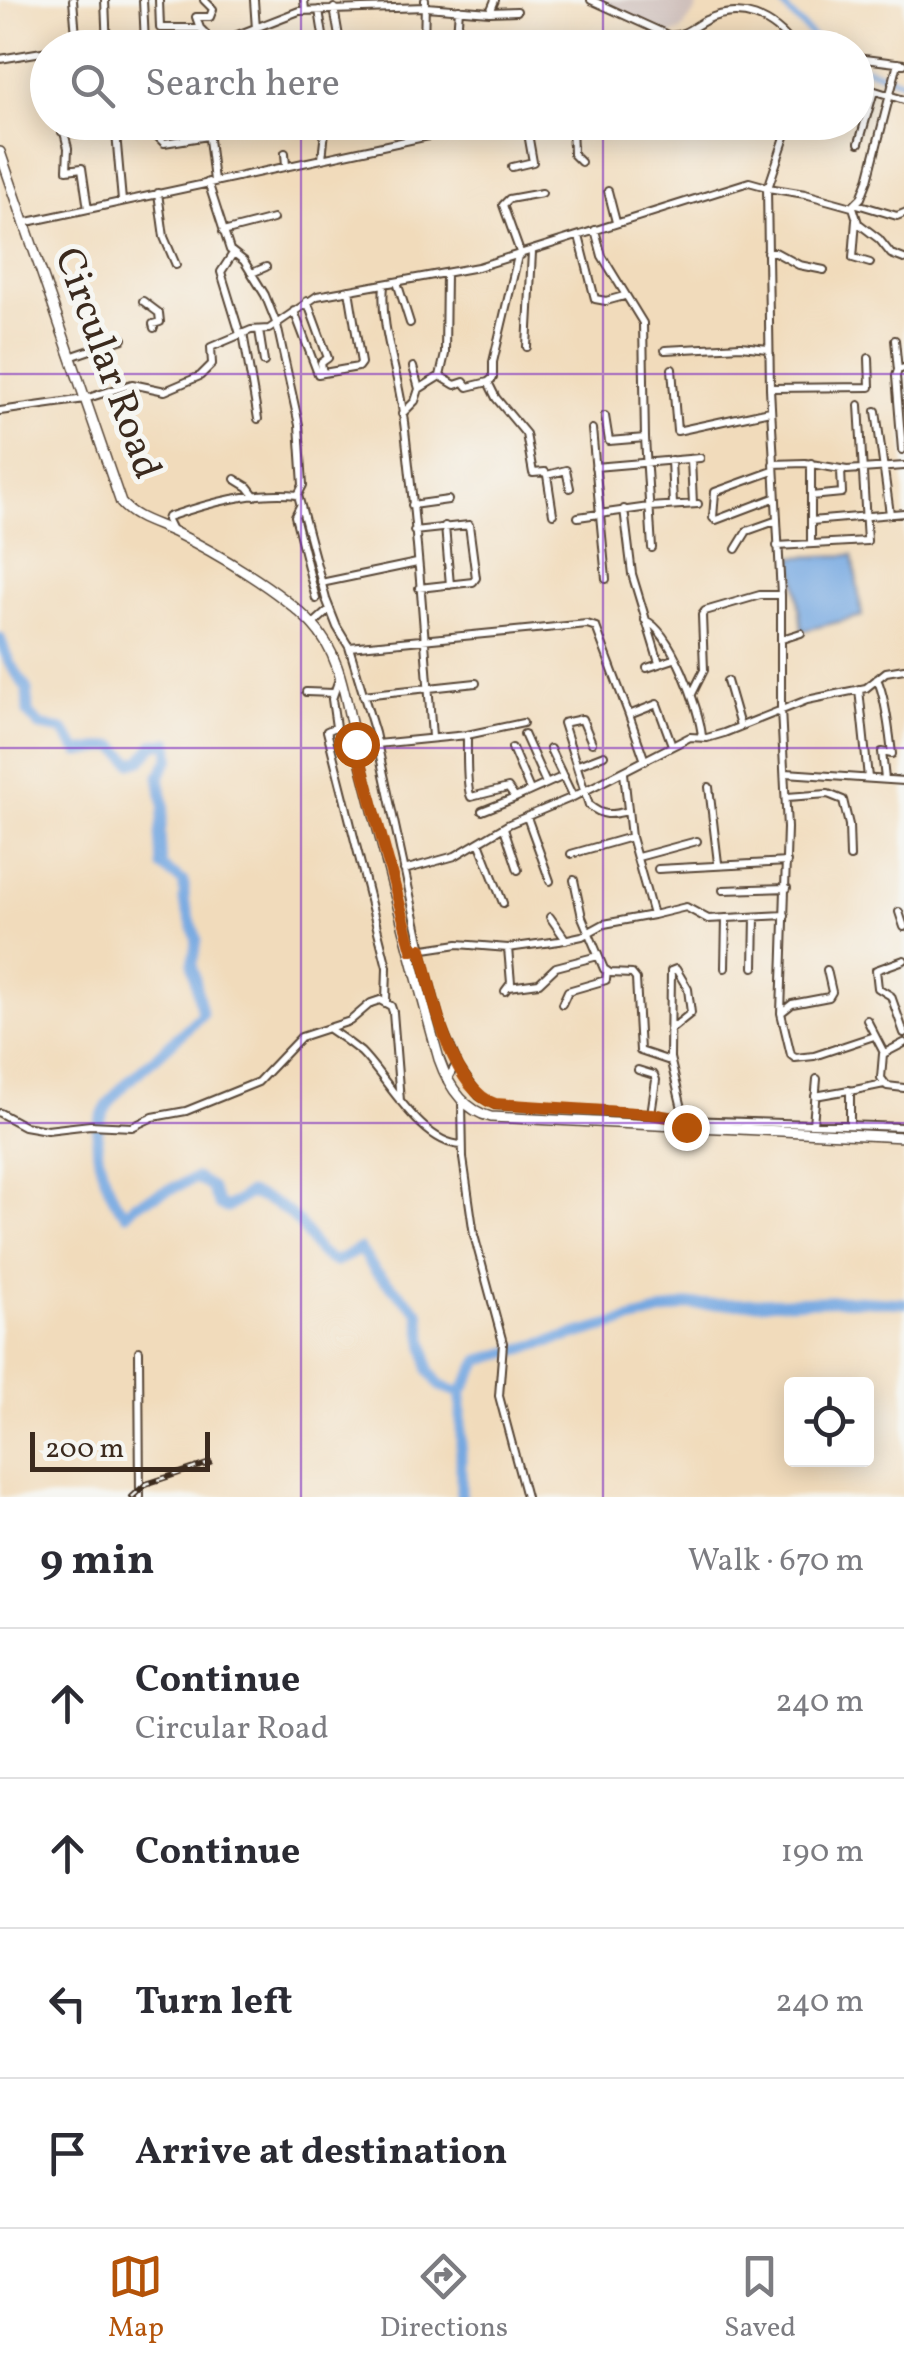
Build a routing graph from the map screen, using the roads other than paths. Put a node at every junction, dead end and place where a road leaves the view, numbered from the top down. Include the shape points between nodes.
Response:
1 (73, 0) edge
2 (105, 0) edge
3 (143, 0) edge
4 (159, 0) edge
5 (204, 0) edge
6 (254, 0) edge
7 (304, 0) edge
8 (459, 0) edge
9 (494, 0) edge
10 (591, 0) edge
11 (381, 3) edge
12 (426, 3) edge
13 (354, 4) edge
14 (334, 8) junction
15 (456, 9) junction
16 (305, 10) junction
17 (319, 10) junction
18 (490, 12) junction
19 (518, 12) dead end
20 (200, 28) joint
21 (256, 29) junction
22 (76, 30) edge
23 (105, 30) edge
24 (144, 30) edge
25 (253, 30) edge
26 (322, 30) edge
27 (337, 30) edge
28 (425, 30) edge
29 (456, 30) edge
30 (655, 30) edge
31 (688, 30) edge
32 (775, 30) edge
33 (30, 55) edge
34 (0, 59) edge
35 (874, 61) edge
36 (900, 66) edge
37 (874, 92) edge
38 (890, 96) junction
39 (904, 100) edge
40 (65, 140) edge
41 (116, 140) edge
42 (208, 140) edge
43 (324, 140) edge
44 (410, 140) edge
45 (529, 140) edge
46 (573, 140) edge
47 (784, 140) edge
48 (860, 140) edge
49 (859, 144) dead end
50 (0, 152) edge
51 (285, 153) dead end
52 (322, 159) junction
53 (580, 162) dead end
54 (286, 166) junction
55 (512, 167) dead end
56 (211, 182) junction
57 (768, 188) junction
58 (608, 191) dead end
59 (158, 193) junction
60 (542, 193) dead end
61 (122, 202) junction
62 (855, 206) junction
63 (88, 209) junction
64 (904, 213) edge
65 (273, 219) dead end
66 (856, 220) junction
67 (616, 222) junction
68 (24, 223) junction
69 (595, 230) junction
70 (223, 232) junction
71 (579, 236) junction
72 (532, 252) junction
73 (767, 252) junction
74 (232, 254) junction
75 (520, 255) junction
76 (904, 259) edge
77 (870, 263) dead end
78 (176, 265) dead end
79 (266, 267) dead end
80 (824, 270) dead end
81 (446, 272) junction
82 (252, 273) junction
83 (397, 282) junction
84 (384, 284) junction
85 (349, 290) junction
86 (624, 296) junction
87 (143, 301) dead end
88 (307, 301) junction
89 (294, 311) junction
90 (410, 322) dead end
91 (277, 325) junction
92 (154, 328) dead end
93 (259, 330) junction
94 (242, 334) junction
95 (123, 338) dead end
96 (895, 340) dead end
97 (527, 346) dead end
98 (768, 348) junction
99 (665, 350) dead end
100 (70, 357) junction
101 (869, 358) dead end
102 (264, 362) dead end
103 (413, 367) dead end
104 (672, 369) dead end
105 (901, 369) edge
106 (323, 373) junction
107 (440, 376) junction
108 (488, 382) junction
109 (770, 388) junction
110 (419, 390) junction
111 (84, 398) junction
112 (858, 404) dead end
113 (0, 411) edge
114 (876, 411) dead end
115 (770, 412) junction
116 (402, 414) junction
117 (605, 416) dead end
118 (258, 419) dead end
119 (592, 429) dead end
120 (644, 438) junction
121 (902, 450) edge
122 (670, 460) junction
123 (648, 462) junction
124 (811, 463) junction
125 (595, 466) junction
126 (904, 466) edge
127 (773, 468) junction
128 (884, 468) junction
129 (840, 470) junction
130 (864, 470) junction
131 (547, 476) junction
132 (234, 480) dead end
133 (570, 488) dead end
134 (298, 495) junction
135 (255, 496) junction
136 (811, 496) junction
137 (774, 498) junction
138 (448, 500) dead end
139 (412, 505) junction
140 (673, 505) junction
141 (300, 506) junction
142 (649, 506) junction
143 (624, 509) junction
144 (904, 513) edge
145 (553, 514) dead end
146 (598, 514) junction
147 (890, 514) junction
148 (866, 516) junction
149 (578, 517) dead end
150 (812, 520) junction
151 (775, 521) junction
152 (445, 526) junction
153 (414, 531) junction
154 (173, 532) junction
155 (811, 544) junction
156 (777, 546) junction
157 (652, 548) dead end
158 (736, 549) dead end
159 (417, 563) junction
160 (606, 579) dead end
161 (321, 583) junction
162 (450, 585) junction
163 (420, 588) junction
164 (781, 595) junction
165 (316, 599) dead end
166 (330, 609) junction
167 (645, 620) junction
168 (312, 624) junction
169 (801, 633) dead end
170 (320, 634) junction
171 (782, 639) junction
172 (424, 640) junction
173 (347, 644) junction
174 (674, 659) junction
175 (659, 664) junction
176 (647, 668) dead end
177 (904, 670) edge
178 (340, 678) junction
179 (877, 679) junction
180 (728, 681) dead end
181 (476, 683) dead end
182 (428, 688) junction
183 (859, 689) junction
184 (306, 692) dead end
185 (333, 693) junction
186 (363, 694) junction
187 (692, 694) junction
188 (781, 709) junction
189 (629, 716) junction
190 (523, 722) dead end
191 (740, 726) junction
192 (524, 734) dead end
193 (467, 735) junction
194 (432, 736) junction
195 (702, 737) junction
196 (592, 743) dead end
197 (376, 744) junction
198 (672, 746) junction
199 (512, 748) dead end
200 (550, 749) dead end
201 (604, 755) dead end
202 (645, 761) junction
203 (578, 765) junction
204 (624, 773) junction
205 (786, 773) junction
206 (564, 776) junction
207 (868, 778) junction
208 (885, 779) junction
209 (904, 780) edge
210 (546, 783) junction
211 (709, 787) dead end
212 (587, 789) junction
213 (530, 790) junction
214 (573, 797) junction
215 (515, 798) junction
216 (786, 798) junction
217 (482, 811) dead end
218 (628, 811) junction
219 (526, 817) junction
220 (504, 828) junction
221 (631, 836) junction
222 (697, 841) dead end
223 (479, 842) junction
224 (571, 854) dead end
225 (638, 857) junction
226 (850, 857) dead end
227 (787, 862) junction
228 (718, 864) junction
229 (658, 868) dead end
230 (404, 870) junction
231 (518, 870) dead end
232 (574, 880) dead end
233 (550, 881) dead end
234 (787, 888) junction
235 (723, 890) dead end
236 (503, 903) dead end
237 (898, 912) dead end
238 (785, 914) junction
239 (653, 915) junction
240 (756, 917) junction
241 (550, 918) dead end
242 (726, 918) junction
243 (904, 927) edge
244 (588, 932) junction
245 (566, 940) junction
246 (508, 948) junction
247 (416, 950) junction
248 (598, 956) junction
249 (904, 960) edge
250 (754, 966) dead end
251 (726, 968) dead end
252 (827, 970) dead end
253 (607, 972) junction
254 (386, 1002) junction
255 (562, 1004) dead end
256 (780, 1013) junction
257 (867, 1020) dead end
258 (328, 1028) junction
259 (670, 1030) junction
260 (904, 1033) edge
261 (874, 1036) junction
262 (904, 1043) edge
263 (884, 1053) junction
264 (670, 1061) junction
265 (459, 1066) junction
266 (638, 1070) dead end
267 (816, 1078) dead end
268 (447, 1082) junction
269 (884, 1084) junction
270 (904, 1088) edge
271 (851, 1090) junction
272 (816, 1096) junction
273 (462, 1100) junction
274 (400, 1102) junction
275 (0, 1112) edge
276 (651, 1114) junction
277 (685, 1124) junction
278 (814, 1124) junction
279 (850, 1125) junction
280 (904, 1127) edge
281 (904, 1138) edge
282 (462, 1145) junction
283 (139, 1351) dead end
284 (140, 1497) edge
285 (526, 1497) edge

1 - 22 street
2 - 23 street
3 - 24 street
4 - 20 street via 160,28
5 - 20 street via 213,8 210,16 196,18
6 - 21 street
7 - 16 street
8 - 15 street
9 - 18 street
10 - 30 street
11 - 12 street
11 - 13 street
12 - 15 street
12 - 28 street
13 - 14 street
14 - 17 street
14 - 27 street
15 - 18 street
15 - 29 street
16 - 17 street
16 - 21 street
17 - 26 street
18 - 19 street
21 - 25 street
31 - 32 street via 731,11
33 - 34 street
35 - 36 street
36 - 38 street
37 - 38 street
38 - 39 street
38 - 62 street
40 - 63 street via 67,170 82,168
41 - 61 street
42 - 56 street
43 - 52 street
44 - 52 street
45 - 55 street via 533,162
46 - 53 street
47 - 57 street
48 - 49 street
50 - 68 main road, Circular Road
51 - 54 street
52 - 54 street
54 - 56 street
56 - 59 street
56 - 70 street
57 - 62 street
57 - 67 street via 749,182
57 - 73 street
58 - 67 street
59 - 61 street
59 - 78 street
60 - 75 street via 502,205
61 - 63 street
62 - 64 street
62 - 66 street
63 - 68 street
65 - 70 street
66 - 76 street
66 - 77 street via 853,258
67 - 69 street
68 - 100 main road, Circular Road
69 - 71 street
69 - 86 street
70 - 74 street
71 - 72 street
71 - 86 street via 597,302
72 - 75 street
72 - 97 street
73 - 80 street
73 - 98 street
74 - 82 street
74 - 94 street via 222,272
75 - 81 street
75 - 108 street
79 - 82 street
81 - 83 street
81 - 107 street
82 - 91 street
83 - 84 street
83 - 90 street
84 - 85 street
84 - 116 street
85 - 88 street
85 - 106 street via 360,366
86 - 120 street via 644,330
87 - 92 street via 159,313
88 - 89 street
88 - 106 street via 328,358 321,362
89 - 91 street
89 - 106 street via 317,372
91 - 93 street
91 - 134 street via 299,424
93 - 94 street
93 - 102 street
94 - 111 street via 211,347 212,364 200,376 165,391 132,384
94 - 118 street
95 - 100 street
96 - 105 street
98 - 99 street
98 - 109 street
100 - 111 main road, Circular Road
101 - 109 street via 870,387
103 - 110 street
104 - 115 street via 677,431
105 - 121 street
107 - 108 street via 468,388
107 - 110 street
108 - 131 street via 525,431 533,473
109 - 115 street
110 - 116 street
111 - 113 street
111 - 154 main road, Circular Road via 122,502
112 - 130 street
114 - 128 street
115 - 127 street
116 - 139 street
117 - 120 street via 609,441
119 - 125 street
120 - 123 street
122 - 123 street
122 - 140 street
122 - 140 street via 695,458 695,504
123 - 125 street
123 - 142 street
124 - 127 street
124 - 129 street
124 - 136 street
125 - 146 street
126 - 128 street
127 - 137 street
127 - 137 street via 715,492 712,518
128 - 130 street
128 - 147 street
129 - 130 street
129 - 136 street via 842,493
130 - 148 street
131 - 133 street via 566,470
131 - 145 street
132 - 135 street
134 - 135 street
134 - 141 street
135 - 154 street via 174,515 167,520
136 - 150 street
137 - 151 street
138 - 139 street
139 - 153 street
140 - 142 street
141 - 161 street
141 - 165 street via 295,516
142 - 143 street
142 - 157 street
143 - 146 street
143 - 167 street
144 - 147 street
146 - 149 street
146 - 160 street
147 - 148 street
148 - 150 street
148 - 155 street via 867,541
150 - 155 street
151 - 156 street
151 - 158 street via 747,531
152 - 153 street
152 - 162 street
152 - 162 street via 470,525 476,578
153 - 159 street
154 - 168 main road, Circular Road
155 - 156 street
156 - 164 street
159 - 161 street
159 - 163 street
161 - 166 street
162 - 163 street
163 - 172 street
164 - 171 street
164 - 187 street via 705,610 704,670
166 - 168 street
166 - 173 street
167 - 174 street via 658,629
167 - 175 street
168 - 170 main road, Circular Road
169 - 171 street
170 - 173 street
170 - 178 main road, Circular Road
171 - 188 street
172 - 173 street
172 - 182 street
172 - 189 street via 596,627
173 - 186 street
174 - 175 street
174 - 187 street
175 - 176 street
177 - 179 street
178 - 185 street
178 - 247 main road, Circular Road
179 - 183 street
179 - 208 street via 893,748 892,754 882,752
180 - 191 street
181 - 182 street
182 - 186 street
182 - 194 street
183 - 188 street
183 - 207 street
184 - 185 street
185 - 254 street via 336,727 326,731 387,967
186 - 197 street
187 - 195 street
188 - 191 street
188 - 205 street
189 - 198 street via 657,704
189 - 202 street
190 - 193 street
191 - 195 street
192 - 210 street
193 - 194 street
193 - 215 street via 468,796 508,788
194 - 197 street
195 - 198 street
196 - 203 street via 582,718 563,724
197 - 230 street
198 - 202 street
199 - 213 street
200 - 206 street
201 - 203 street
202 - 204 street
203 - 212 street
204 - 212 street
204 - 218 street
205 - 207 street
205 - 216 street
206 - 210 street
206 - 214 street
207 - 208 street
208 - 209 street
210 - 213 street
211 - 228 street
212 - 214 street
212 - 218 street via 598,813
213 - 215 street
214 - 219 street
215 - 217 street
216 - 226 street via 828,794 843,800
216 - 227 street
218 - 221 street
219 - 220 street
219 - 233 street
220 - 223 street
220 - 231 street
221 - 224 street
221 - 225 street
222 - 225 street
223 - 230 street
223 - 236 street
225 - 239 street
227 - 228 street
227 - 234 street
228 - 229 street
230 - 247 street
232 - 244 street
234 - 235 street
234 - 238 street
237 - 243 street
238 - 240 street
238 - 256 street
239 - 242 street via 686,907 708,919
239 - 244 street
240 - 242 street
240 - 250 street
241 - 245 street
242 - 251 street
244 - 245 street
244 - 248 street
245 - 246 street
246 - 247 street via 458,944
246 - 248 street via 507,989 539,983 556,967
247 - 265 street
247 - 268 main road, Circular Road via 419,986
248 - 253 street
249 - 260 street via 874,974 878,988 891,996
252 - 256 street via 829,997
253 - 255 street via 606,980 568,990
253 - 264 street via 634,976 640,1050
254 - 258 street via 371,1003 350,1021
254 - 274 street via 393,1012
256 - 261 street via 795,1058
257 - 261 street
258 - 274 street via 358,1050
258 - 275 street via 301,1037 270,1073 238,1092 132,1127 47,1130
259 - 259 street via 672,971 674,969 688,989 691,1014
259 - 264 street
261 - 263 street
262 - 263 street
263 - 269 street
264 - 277 street
265 - 268 street
265 - 276 street via 478,1096 495,1104
266 - 276 street via 656,1080
267 - 272 street
268 - 273 main road, Circular Road
269 - 270 street
269 - 271 street
271 - 272 street
271 - 279 street
272 - 278 street
273 - 277 main road, Circular Road via 491,1118
273 - 282 street
274 - 282 street via 436,1137
276 - 277 street
277 - 278 street
277 - 281 main road, Circular Road
278 - 279 street
279 - 280 street
282 - 285 street via 476,1251 503,1343 499,1396
283 - 284 street

